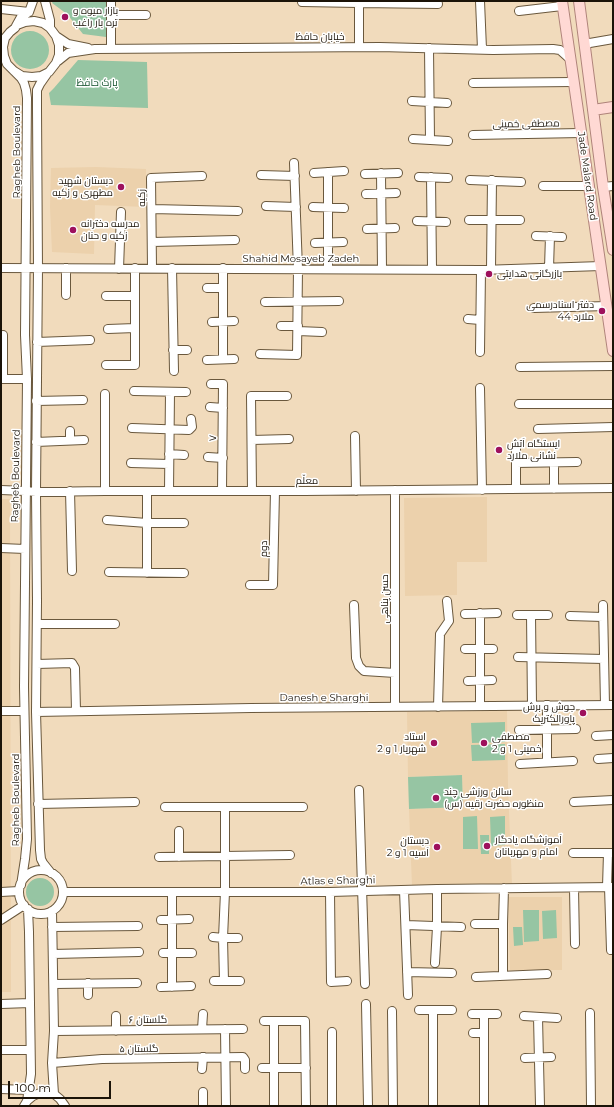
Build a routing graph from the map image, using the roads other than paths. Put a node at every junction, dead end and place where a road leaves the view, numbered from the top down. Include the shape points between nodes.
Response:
1 (33, 1) edge
2 (45, 1) edge
3 (111, 1) edge
4 (480, 1) edge
5 (579, 1) edge
6 (302, 2) edge
7 (359, 2) edge
8 (562, 3) edge
9 (438, 4) dead end
10 (1, 9) edge
11 (519, 11) dead end
12 (29, 12) junction
13 (111, 15) junction
14 (146, 15) dead end
15 (50, 28) junction
16 (13, 30) junction
17 (566, 33) junction
18 (56, 36) junction
19 (613, 39) edge
20 (1, 40) edge
21 (584, 44) junction
22 (359, 47) junction
23 (428, 48) junction
24 (95, 49) junction
25 (111, 49) junction
26 (482, 49) junction
27 (544, 49) junction
28 (1, 57) edge
29 (570, 59) junction
30 (56, 63) junction
31 (8, 64) junction
32 (14, 71) junction
33 (49, 72) junction
34 (472, 82) dead end
35 (573, 82) junction
36 (412, 102) dead end
37 (430, 102) junction
38 (447, 103) dead end
39 (613, 107) edge
40 (593, 110) junction
41 (581, 133) junction
42 (473, 135) dead end
43 (413, 139) dead end
44 (430, 140) junction
45 (448, 141) dead end
46 (294, 163) dead end
47 (328, 172) junction
48 (344, 172) dead end
49 (314, 173) dead end
50 (398, 173) dead end
51 (365, 174) dead end
52 (381, 174) junction
53 (261, 175) dead end
54 (202, 176) dead end
55 (295, 176) junction
56 (419, 177) dead end
57 (432, 177) junction
58 (448, 178) dead end
59 (470, 180) dead end
60 (492, 180) junction
61 (522, 182) dead end
62 (543, 186) dead end
63 (589, 186) junction
64 (608, 187) edge
65 (381, 193) junction
66 (396, 193) dead end
67 (366, 194) dead end
68 (266, 206) dead end
69 (296, 207) junction
70 (313, 207) dead end
71 (328, 208) junction
72 (344, 208) dead end
73 (152, 209) junction
74 (238, 210) dead end
75 (121, 212) dead end
76 (469, 220) dead end
77 (491, 220) junction
78 (520, 220) dead end
79 (417, 221) dead end
80 (432, 221) junction
81 (446, 222) dead end
82 (382, 228) junction
83 (396, 228) dead end
84 (367, 229) dead end
85 (536, 236) dead end
86 (550, 236) junction
87 (562, 237) dead end
88 (235, 240) dead end
89 (152, 242) junction
90 (343, 242) dead end
91 (315, 243) dead end
92 (328, 243) junction
93 (613, 250) edge
94 (600, 266) junction
95 (1, 268) edge
96 (26, 268) junction
97 (38, 268) junction
98 (66, 268) junction
99 (135, 268) junction
100 (152, 268) junction
101 (172, 268) junction
102 (223, 268) junction
103 (548, 268) junction
104 (119, 269) junction
105 (298, 269) junction
106 (328, 269) junction
107 (382, 269) junction
108 (432, 269) junction
109 (491, 269) junction
110 (481, 270) junction
111 (207, 288) dead end
112 (223, 288) junction
113 (66, 295) dead end
114 (106, 296) dead end
115 (135, 296) junction
116 (339, 301) dead end
117 (265, 302) dead end
118 (298, 302) junction
119 (607, 306) junction
120 (534, 308) dead end
121 (468, 319) dead end
122 (480, 320) junction
123 (223, 321) junction
124 (234, 321) dead end
125 (212, 322) dead end
126 (281, 326) dead end
127 (135, 328) junction
128 (108, 329) dead end
129 (298, 329) junction
130 (322, 332) dead end
131 (3, 335) dead end
132 (90, 340) dead end
133 (37, 342) junction
134 (173, 350) junction
135 (187, 350) dead end
136 (613, 351) edge
137 (480, 352) dead end
138 (260, 354) dead end
139 (223, 359) junction
140 (234, 359) dead end
141 (207, 360) dead end
142 (106, 365) dead end
143 (613, 366) edge
144 (520, 367) dead end
145 (174, 372) dead end
146 (2, 379) edge
147 (26, 379) junction
148 (211, 384) dead end
149 (480, 388) dead end
150 (134, 391) dead end
151 (170, 392) junction
152 (186, 392) dead end
153 (106, 394) dead end
154 (287, 396) dead end
155 (83, 400) dead end
156 (36, 401) junction
157 (519, 404) dead end
158 (613, 404) edge
159 (210, 407) dead end
160 (223, 408) junction
161 (192, 419) dead end
162 (613, 427) edge
163 (132, 428) dead end
164 (170, 429) junction
165 (538, 429) dead end
166 (70, 431) dead end
167 (355, 436) dead end
168 (289, 439) dead end
169 (70, 440) junction
170 (84, 440) dead end
171 (252, 440) junction
172 (36, 442) junction
173 (516, 445) dead end
174 (169, 454) junction
175 (184, 454) dead end
176 (208, 457) dead end
177 (222, 458) junction
178 (577, 462) dead end
179 (131, 463) dead end
180 (516, 463) junction
181 (554, 463) junction
182 (169, 464) junction
183 (613, 488) edge
184 (516, 489) junction
185 (554, 489) junction
186 (1, 490) edge
187 (395, 490) junction
188 (482, 490) junction
189 (25, 491) junction
190 (70, 491) junction
191 (105, 491) junction
192 (147, 491) junction
193 (169, 491) junction
194 (222, 491) junction
195 (252, 491) junction
196 (275, 491) junction
197 (356, 491) junction
198 (36, 492) junction
199 (107, 520) dead end
200 (147, 523) junction
201 (184, 523) dead end
202 (1, 548) edge
203 (25, 549) junction
204 (72, 570) dead end
205 (109, 572) dead end
206 (147, 573) junction
207 (184, 573) dead end
208 (250, 585) dead end
209 (447, 602) dead end
210 (354, 605) dead end
211 (603, 605) dead end
212 (480, 613) junction
213 (497, 613) dead end
214 (465, 614) dead end
215 (517, 615) dead end
216 (532, 615) junction
217 (548, 615) dead end
218 (570, 616) dead end
219 (603, 617) junction
220 (37, 624) junction
221 (115, 624) dead end
222 (466, 649) dead end
223 (480, 649) junction
224 (493, 650) dead end
225 (518, 657) dead end
226 (532, 657) junction
227 (604, 659) junction
228 (37, 664) junction
229 (395, 673) junction
230 (468, 680) dead end
231 (492, 680) dead end
232 (480, 681) junction
233 (532, 705) junction
234 (547, 705) junction
235 (609, 705) edge
236 (480, 706) junction
237 (395, 707) junction
238 (438, 707) junction
239 (1, 711) edge
240 (24, 711) junction
241 (36, 712) junction
242 (76, 712) junction
243 (576, 729) dead end
244 (519, 730) dead end
245 (547, 730) junction
246 (613, 735) edge
247 (596, 736) dead end
248 (613, 758) edge
249 (598, 759) dead end
250 (573, 761) dead end
251 (547, 762) junction
252 (520, 764) dead end
253 (359, 790) dead end
254 (613, 800) edge
255 (135, 802) dead end
256 (574, 802) dead end
257 (38, 804) junction
258 (165, 807) dead end
259 (225, 807) junction
260 (303, 807) dead end
261 (179, 831) dead end
262 (573, 853) dead end
263 (611, 853) edge
264 (290, 855) dead end
265 (159, 856) dead end
266 (179, 856) junction
267 (225, 856) junction
268 (51, 873) junction
269 (610, 887) edge
270 (20, 888) junction
271 (504, 888) junction
272 (574, 888) junction
273 (437, 889) junction
274 (404, 890) junction
275 (362, 891) junction
276 (1, 892) edge
277 (63, 892) junction
278 (172, 892) junction
279 (225, 892) junction
280 (330, 892) junction
281 (26, 907) junction
282 (52, 911) junction
283 (172, 919) junction
284 (1, 920) edge
285 (161, 920) dead end
286 (189, 920) dead end
287 (475, 924) dead end
288 (503, 924) junction
289 (138, 926) dead end
290 (406, 926) junction
291 (52, 927) junction
292 (437, 927) junction
293 (461, 927) dead end
294 (213, 937) dead end
295 (223, 938) junction
296 (238, 938) dead end
297 (575, 944) dead end
298 (611, 950) dead end
299 (139, 952) dead end
300 (163, 953) dead end
301 (172, 953) junction
302 (192, 953) dead end
303 (53, 954) junction
304 (435, 963) dead end
305 (407, 972) junction
306 (452, 973) dead end
307 (547, 974) dead end
308 (503, 976) junction
309 (476, 977) dead end
310 (240, 980) dead end
311 (214, 981) dead end
312 (224, 981) junction
313 (347, 981) dead end
314 (88, 983) junction
315 (137, 983) dead end
316 (54, 984) junction
317 (365, 984) dead end
318 (191, 986) dead end
319 (161, 987) dead end
320 (172, 987) junction
321 (88, 995) dead end
322 (408, 995) dead end
323 (30, 1003) junction
324 (1, 1004) edge
325 (366, 1004) dead end
326 (419, 1010) dead end
327 (433, 1010) junction
328 (452, 1010) dead end
329 (392, 1011) dead end
330 (590, 1013) dead end
331 (203, 1014) dead end
332 (472, 1014) dead end
333 (484, 1014) junction
334 (497, 1014) dead end
335 (116, 1016) dead end
336 (524, 1016) dead end
337 (538, 1017) junction
338 (557, 1018) dead end
339 (264, 1021) dead end
340 (274, 1021) junction
341 (243, 1028) dead end
342 (202, 1029) junction
343 (225, 1029) junction
344 (54, 1031) junction
345 (116, 1031) junction
346 (332, 1032) dead end
347 (473, 1033) dead end
348 (484, 1033) junction
349 (1, 1050) edge
350 (30, 1050) junction
351 (203, 1057) junction
352 (225, 1057) junction
353 (551, 1057) dead end
354 (525, 1058) dead end
355 (539, 1058) junction
356 (52, 1063) junction
357 (202, 1068) dead end
358 (262, 1068) dead end
359 (274, 1068) junction
360 (306, 1068) junction
361 (245, 1069) dead end
362 (1, 1089) edge
363 (28, 1090) junction
364 (203, 1092) dead end
365 (54, 1094) junction
366 (25, 1103) edge
367 (65, 1106) edge
368 (203, 1106) edge
369 (226, 1106) edge
370 (274, 1106) edge
371 (306, 1106) edge
372 (332, 1106) edge
373 (368, 1106) edge
374 (393, 1106) edge
375 (433, 1106) edge
376 (484, 1106) edge
377 (540, 1106) edge
378 (591, 1106) edge

1 - 12 street
2 - 15 street
3 - 13 street
4 - 26 street
5 - 21 main road, Jade Malard Road
6 - 7 street
7 - 9 street
7 - 22 street
8 - 11 street
8 - 17 main road, Jade Malard Road
10 - 12 street
12 - 16 street via 21,17
13 - 14 street
13 - 25 street
15 - 16 street via 34,21 17,25
15 - 18 street
16 - 20 street
16 - 31 street via 5,38 3,47
17 - 27 street via 561,44
17 - 29 main road, Jade Malard Road
18 - 24 street, خیابان حافظ via 68,44
18 - 30 street via 59,54
19 - 21 street
21 - 40 main road, Jade Malard Road
22 - 23 street, خیابان حافظ
22 - 25 street, خیابان حافظ
23 - 26 street, خیابان حافظ
23 - 37 street
24 - 25 street, خیابان حافظ
24 - 30 street, خیابان حافظ via 68,53
26 - 27 street, خیابان حافظ
27 - 29 street via 560,50
28 - 31 street
29 - 35 main road, Jade Malard Road
30 - 33 street
31 - 32 street
32 - 33 street via 22,76 32,77
32 - 96 street, Ragheb Boulevard via 21,78 26,90
33 - 97 street, Ragheb Boulevard via 37,90
34 - 35 street
35 - 41 main road, Jade Malard Road
36 - 37 street
37 - 38 street
37 - 44 street
39 - 40 main road
40 - 64 main road, Jade Malard Road
41 - 42 street, مصطفی خمینی
41 - 63 main road, Jade Malard Road
43 - 44 street
44 - 45 street
46 - 55 street
47 - 48 street
47 - 49 street
47 - 71 street
50 - 52 street
51 - 52 street
52 - 65 street
53 - 55 street
54 - 73 street, زکیه via 151,178
55 - 69 street
56 - 57 street
57 - 58 street
57 - 80 street
59 - 60 street
60 - 61 street
60 - 77 street
62 - 63 street
63 - 94 main road, Jade Malard Road
64 - 93 main road, Jade Malard Road
65 - 66 street
65 - 67 street
65 - 82 street
68 - 69 street
69 - 105 street
70 - 71 street
71 - 72 street
71 - 92 street
73 - 74 street
73 - 89 street, زکیه
75 - 104 street
76 - 77 street
77 - 78 street
77 - 109 street
79 - 80 street
80 - 81 street
80 - 108 street
82 - 83 street
82 - 84 street
82 - 107 street
85 - 86 street
86 - 87 street
86 - 103 street
88 - 89 street
89 - 100 street, زکیه
90 - 92 street
91 - 92 street
92 - 106 street
94 - 103 street, Shahid Mosayeb Zadeh
94 - 119 main road, Jade Malard Road
95 - 96 street, Shahid Mosayeb Zadeh
96 - 97 street, Shahid Mosayeb Zadeh
96 - 147 street, Ragheb Boulevard
97 - 98 street, Shahid Mosayeb Zadeh
97 - 133 street, Ragheb Boulevard
98 - 104 street, Shahid Mosayeb Zadeh
98 - 113 street
99 - 100 street, Shahid Mosayeb Zadeh
99 - 104 street, Shahid Mosayeb Zadeh
99 - 115 street
100 - 101 street, Shahid Mosayeb Zadeh
101 - 102 street, Shahid Mosayeb Zadeh
101 - 134 street
102 - 105 street, Shahid Mosayeb Zadeh
102 - 112 street
103 - 109 street, Shahid Mosayeb Zadeh
105 - 106 street, Shahid Mosayeb Zadeh
105 - 118 street
106 - 107 street, Shahid Mosayeb Zadeh
107 - 108 street, Shahid Mosayeb Zadeh
108 - 110 street, Shahid Mosayeb Zadeh
109 - 110 street, Shahid Mosayeb Zadeh
110 - 122 street
111 - 112 street
112 - 123 street
114 - 115 street
115 - 127 street
116 - 118 street
117 - 118 street
118 - 129 street
119 - 120 street
119 - 136 main road, Jade Malard Road
121 - 122 street
122 - 137 street
123 - 124 street
123 - 125 street
123 - 139 street
126 - 129 street
127 - 128 street
127 - 142 street via 135,365
129 - 130 street
129 - 138 street via 297,355
131 - 146 street
132 - 133 street
133 - 156 street, Ragheb Boulevard
134 - 135 street
134 - 145 street
139 - 140 street
139 - 141 street
143 - 144 street
146 - 147 street
147 - 189 street, Ragheb Boulevard
148 - 160 street, ۷ via 223,384
149 - 188 street
150 - 151 street
151 - 152 street
151 - 164 street
153 - 191 street
154 - 171 street via 252,396
155 - 156 street
156 - 172 street, Ragheb Boulevard
157 - 158 street
159 - 160 street
160 - 177 street, ۷
161 - 164 street via 192,427 188,430
162 - 165 street
163 - 164 street
164 - 174 street
166 - 169 street
167 - 197 street
168 - 171 street
169 - 170 street
169 - 172 street
171 - 195 street
172 - 198 street, Ragheb Boulevard
173 - 180 street
174 - 175 street
174 - 182 street
176 - 177 street
177 - 194 street, ۷
178 - 181 street
179 - 182 street
180 - 181 street
180 - 184 street
181 - 185 street
182 - 193 street
183 - 185 street, معلّم
184 - 185 street, معلّم
184 - 188 street, معلّم
186 - 189 street, معلّم
187 - 188 street, معلّم
187 - 197 street, معلّم
187 - 229 street, حسن پناهی
189 - 198 street, معلّم
189 - 203 street, Ragheb Boulevard
190 - 191 street, معلّم
190 - 198 street, معلّم
190 - 204 street
191 - 192 street, معلّم
192 - 193 street, معلّم
192 - 200 street
193 - 194 street, معلّم
194 - 195 street, معلّم
195 - 196 street, معلّم
196 - 197 street, معلّم
196 - 208 street, دوم via 273,585
198 - 220 street, Ragheb Boulevard
199 - 200 street
200 - 201 street
200 - 206 street
202 - 203 street
203 - 240 street, Ragheb Boulevard
205 - 206 street
206 - 207 street
209 - 238 street via 449,621 440,634
210 - 229 street via 356,658 359,666 364,671
211 - 219 street
212 - 213 street
212 - 214 street
212 - 223 street
215 - 216 street
216 - 217 street
216 - 226 street
218 - 219 street
219 - 227 street
220 - 221 street
220 - 228 street, Ragheb Boulevard
222 - 223 street
223 - 224 street
223 - 232 street
225 - 226 street
226 - 227 street
226 - 233 street
227 - 235 street
228 - 241 street, Ragheb Boulevard
228 - 242 street via 72,663 75,668
229 - 237 street, حسن پناهی
230 - 232 street
231 - 232 street
232 - 236 street
233 - 234 street, Danesh e Sharghi
233 - 236 street, Danesh e Sharghi
234 - 235 street, Danesh e Sharghi
234 - 245 street
236 - 238 street, Danesh e Sharghi
237 - 238 street, Danesh e Sharghi
237 - 242 street, Danesh e Sharghi
239 - 240 street
240 - 270 street, Ragheb Boulevard via 27,839
241 - 242 street, Danesh e Sharghi
241 - 257 street, Ragheb Boulevard
243 - 245 street
244 - 245 street
245 - 251 street
246 - 247 street
248 - 249 street
250 - 251 street
251 - 252 street
253 - 275 street
254 - 256 street
255 - 257 street
257 - 268 street, Ragheb Boulevard via 40,854
258 - 259 street
259 - 260 street
259 - 267 street
261 - 266 street
262 - 263 street
263 - 269 street
264 - 267 street
265 - 266 street
266 - 267 street
267 - 279 street
268 - 270 street via 36,871 24,878
268 - 277 street via 60,881
269 - 272 street, Atlas e Sharghi
269 - 298 street
270 - 276 street
270 - 281 street via 20,899
271 - 272 street, Atlas e Sharghi
271 - 273 street, Atlas e Sharghi
271 - 288 street
272 - 297 street
273 - 274 street, Atlas e Sharghi
273 - 292 street
274 - 275 street, Atlas e Sharghi
274 - 290 street
275 - 280 street, Atlas e Sharghi
275 - 317 street
277 - 278 street, Atlas e Sharghi
277 - 282 street via 60,903
278 - 279 street, Atlas e Sharghi
278 - 283 street
279 - 280 street, Atlas e Sharghi
279 - 295 street
280 - 313 street via 330,982
281 - 282 street via 39,914
281 - 284 street
281 - 323 street
282 - 291 street
283 - 285 street
283 - 286 street
283 - 301 street
287 - 288 street
288 - 308 street
289 - 291 street
290 - 292 street
290 - 305 street
291 - 303 street
292 - 293 street
292 - 304 street
294 - 295 street
295 - 296 street
295 - 312 street
299 - 303 street
300 - 301 street
301 - 302 street
301 - 320 street
303 - 316 street
305 - 306 street
305 - 322 street
307 - 308 street
308 - 309 street
310 - 312 street
311 - 312 street
314 - 315 street
314 - 316 street
314 - 321 street
316 - 344 street
318 - 320 street
319 - 320 street
323 - 324 street
323 - 350 street
325 - 373 street
326 - 327 street
327 - 328 street
327 - 375 street
329 - 374 street
330 - 378 street
331 - 342 street
332 - 333 street
333 - 334 street
333 - 348 street
335 - 345 street
336 - 337 street
337 - 338 street
337 - 355 street
339 - 340 street
340 - 359 street
340 - 360 street via 305,1021
341 - 343 street, گلستان ۶
342 - 343 street, گلستان ۶
342 - 345 street, گلستان ۶
343 - 352 street
344 - 345 street, گلستان ۶
344 - 356 street
346 - 372 street
347 - 348 street
348 - 376 street
349 - 350 street
350 - 363 street via 31,1074
351 - 352 street, گلستان ۵
351 - 356 street, گلستان ۵ via 102,1059
351 - 357 street
352 - 361 street, گلستان ۵ via 243,1057
352 - 369 street
353 - 355 street
354 - 355 street
355 - 377 street
356 - 365 street
358 - 359 street
359 - 360 street
359 - 370 street
360 - 371 street
362 - 363 street
363 - 366 street
364 - 368 street
365 - 366 street via 40,1093
365 - 367 street

